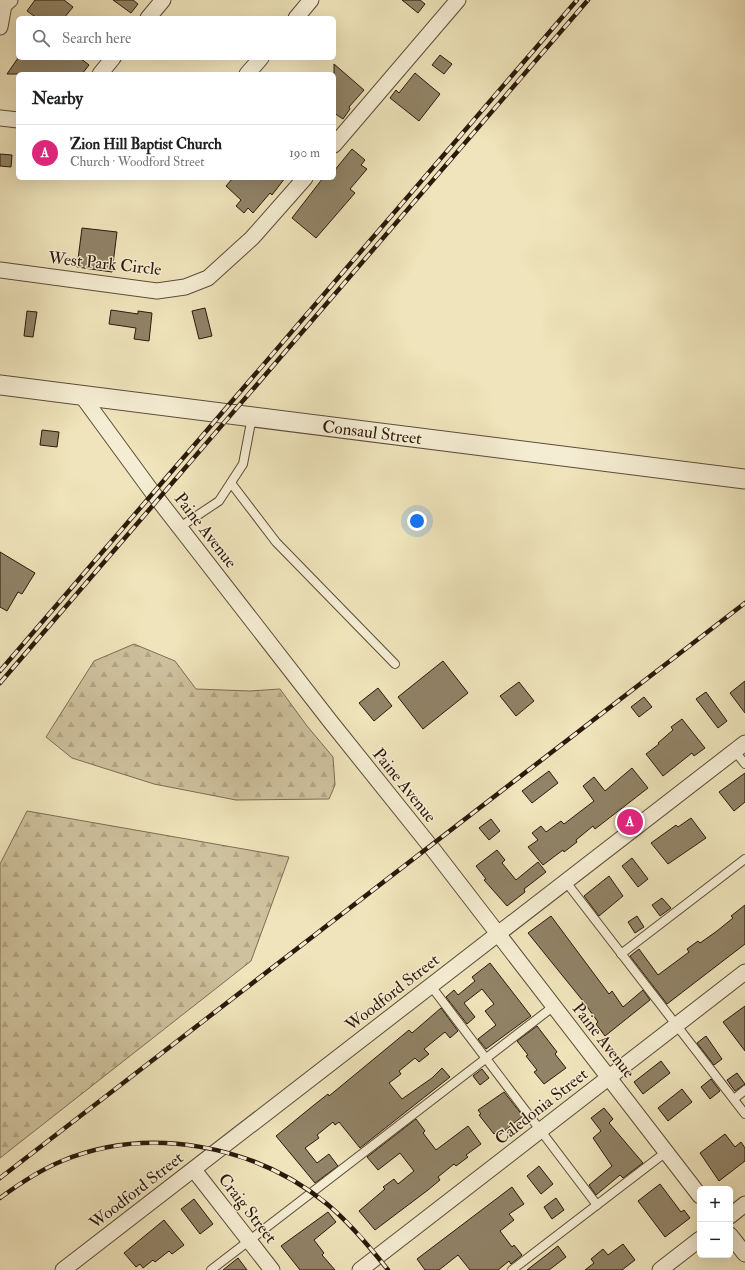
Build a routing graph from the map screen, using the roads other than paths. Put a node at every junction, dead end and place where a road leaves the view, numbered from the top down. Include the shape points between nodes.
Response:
1 (163, 0) edge
2 (311, 0) edge
3 (458, 0) edge
4 (5, 3) edge
5 (150, 16) edge
6 (298, 16) edge
7 (0, 27) edge
8 (111, 60) edge
9 (258, 60) edge
10 (102, 72) edge
11 (248, 72) edge
12 (0, 118) edge
13 (16, 120) edge
14 (336, 143) edge
15 (303, 180) edge
16 (0, 270) edge
17 (0, 385) edge
18 (82, 396) junction
19 (252, 417) junction
20 (745, 479) edge
21 (231, 483) junction
22 (180, 527) junction
23 (395, 664) dead end
24 (740, 747) edge
25 (745, 764) edge
26 (745, 859) edge
27 (566, 882) junction
28 (498, 935) junction
29 (621, 954) junction
30 (745, 972) edge
31 (431, 986) junction
32 (554, 1006) junction
33 (677, 1026) junction
34 (486, 1059) junction
35 (610, 1078) junction
36 (745, 1090) edge
37 (734, 1099) junction
38 (745, 1114) edge
39 (541, 1131) junction
40 (666, 1152) junction
41 (194, 1170) junction
42 (697, 1192) edge
43 (745, 1204) edge
44 (597, 1205) junction
45 (733, 1214) edge
46 (733, 1239) edge
47 (249, 1240) junction
48 (697, 1241) edge
49 (745, 1254) edge
50 (63, 1270) edge
51 (211, 1270) edge
52 (272, 1270) edge
53 (360, 1270) edge
54 (512, 1270) edge
55 (660, 1270) edge

1 - 5 street
2 - 6 street
3 - 14 street
4 - 7 street
8 - 10 street
9 - 11 street
12 - 13 street
15 - 16 street, West Park Circle via 241,248 208,278 185,287 157,291
17 - 18 street, Consaul Street
18 - 19 street, Consaul Street
18 - 22 street, Paine Avenue
19 - 20 street, Consaul Street
19 - 21 lane via 243,464
21 - 22 lane via 219,501
21 - 23 lane via 276,542
22 - 28 street, Paine Avenue
24 - 25 lane
24 - 27 street, Woodford Street
26 - 29 lane
27 - 28 street, Woodford Street
27 - 29 lane
28 - 31 street, Woodford Street
28 - 32 street, Paine Avenue
29 - 33 lane
30 - 33 street, Caledonia Street
31 - 34 lane
31 - 41 street, Woodford Street
32 - 34 lane
32 - 35 street, Paine Avenue
33 - 35 street, Caledonia Street
33 - 37 lane
34 - 39 lane
34 - 47 lane
35 - 39 street, Caledonia Street
35 - 40 street, Paine Avenue
36 - 37 lane
37 - 38 lane
39 - 44 lane
39 - 53 street, Caledonia Street
40 - 42 street, Paine Avenue
40 - 44 lane
41 - 47 street, Craig Street
41 - 50 street, Woodford Street
43 - 45 street
44 - 54 lane
46 - 49 street
47 - 51 lane
47 - 52 street, Craig Street
48 - 55 street

